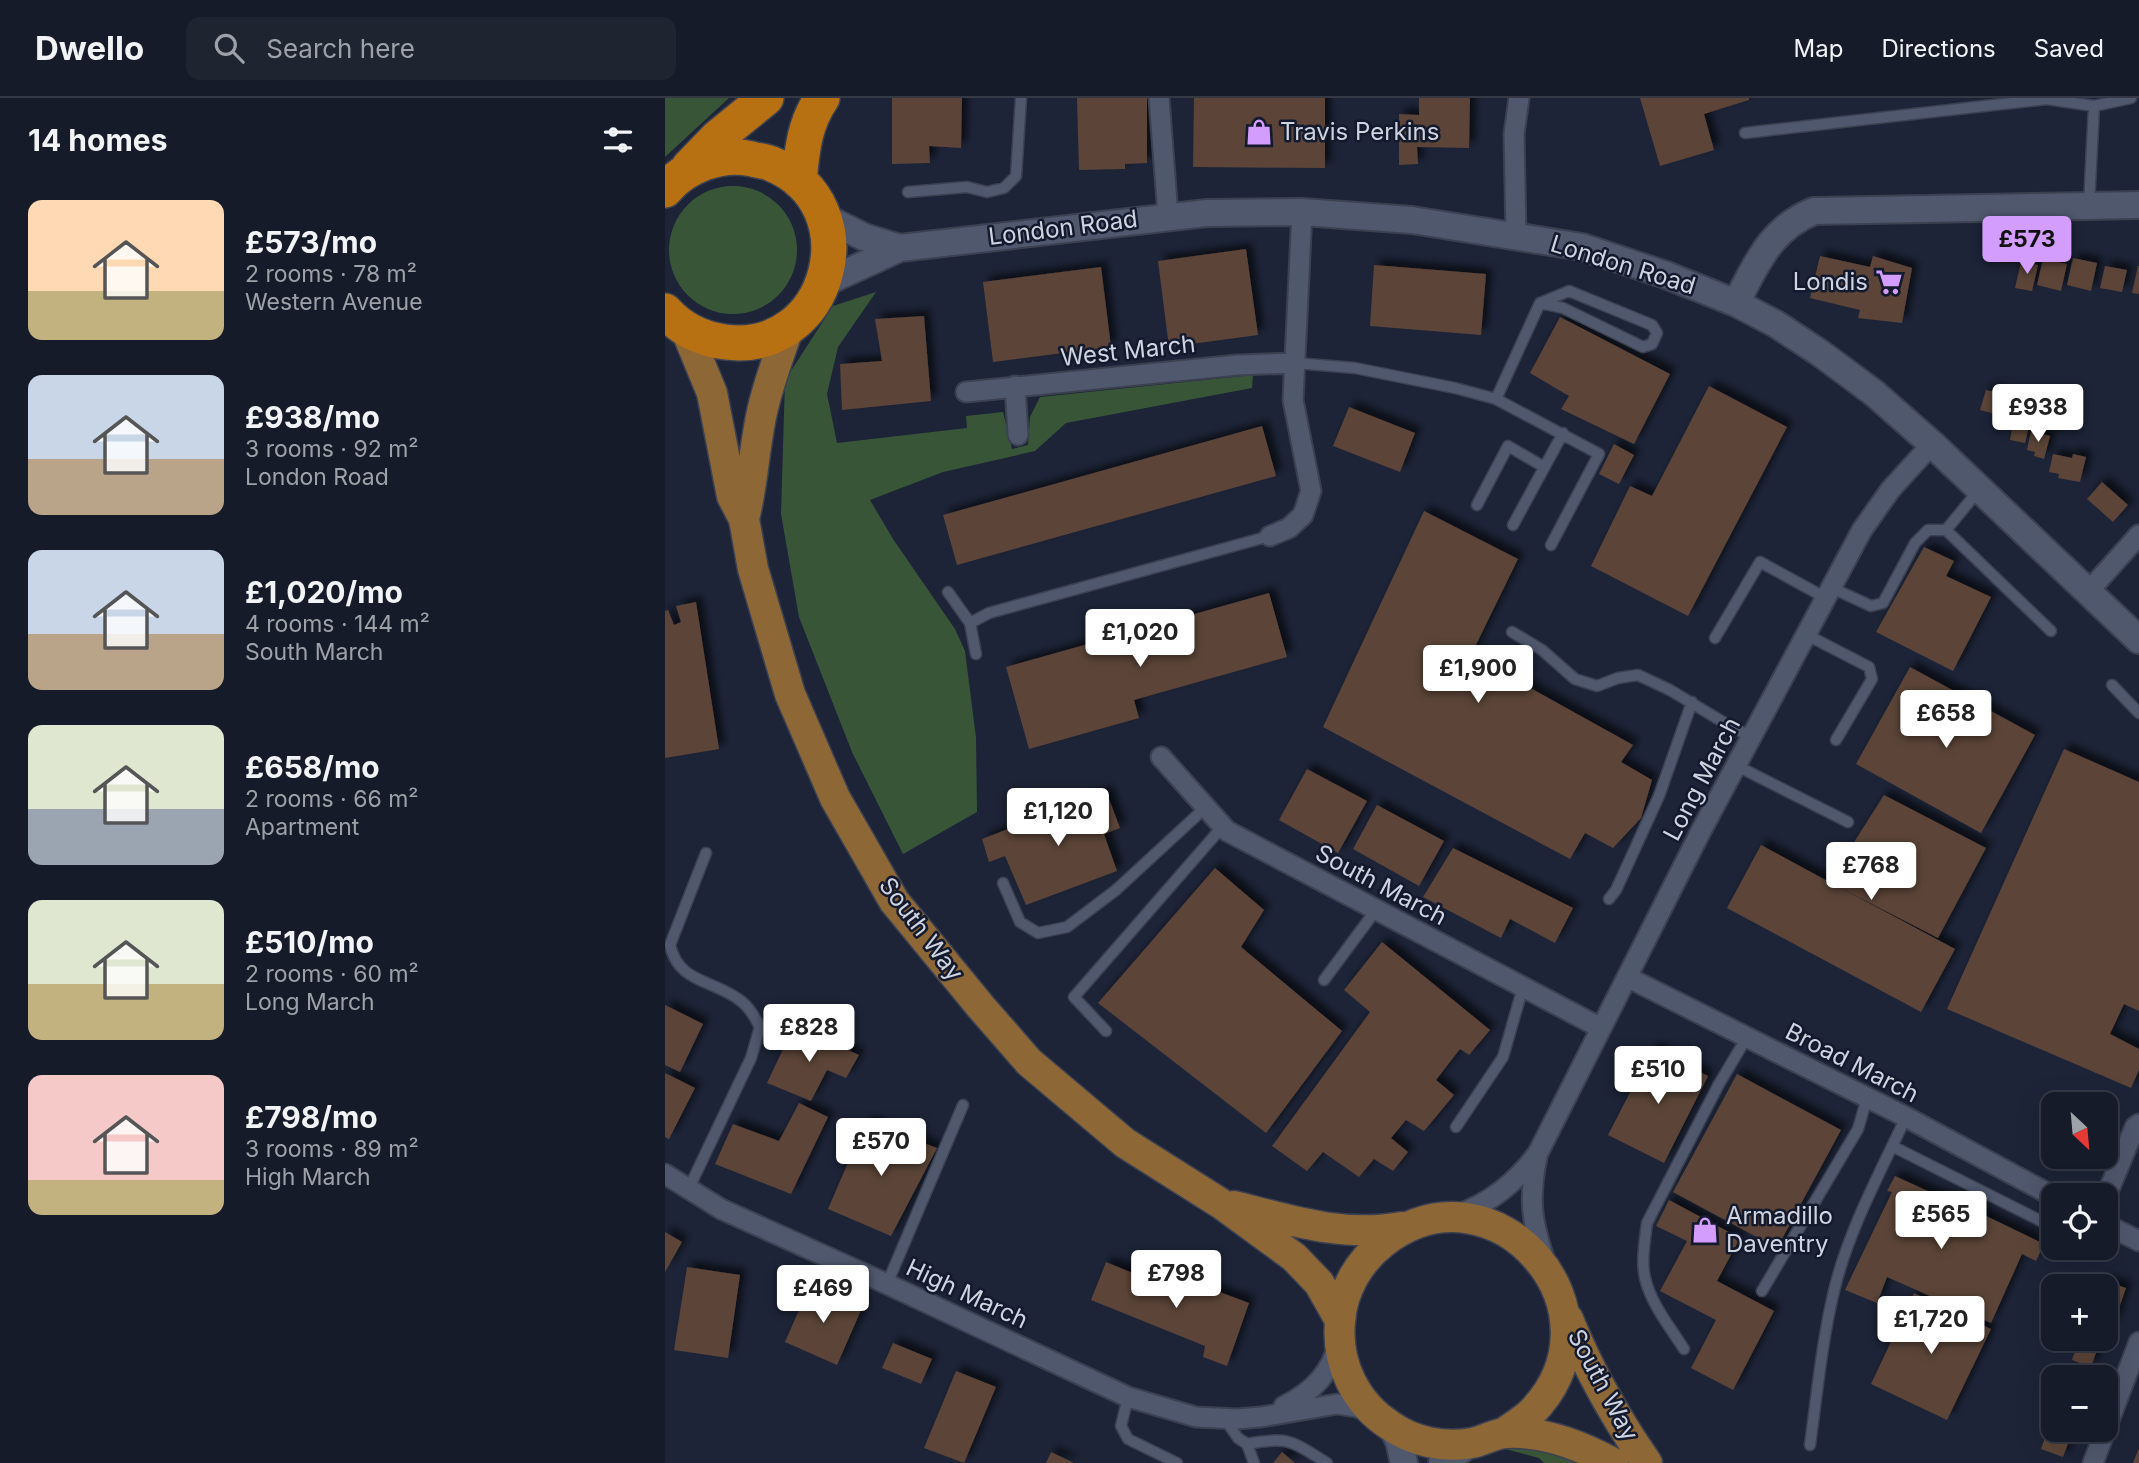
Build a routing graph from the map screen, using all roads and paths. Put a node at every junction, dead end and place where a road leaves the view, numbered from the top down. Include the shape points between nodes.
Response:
1 (766, 98) edge
2 (822, 98) edge
3 (1021, 98) edge
4 (1159, 98) edge
5 (1520, 98) edge
6 (2131, 98) edge
7 (2094, 106) junction
8 (1745, 134) dead end
9 (799, 181) junction
10 (673, 182) edge
11 (908, 192) dead end
12 (2139, 205) edge
13 (2089, 206) junction
14 (1302, 212) junction
15 (1168, 216) junction
16 (824, 217) junction
17 (1516, 235) junction
18 (899, 248) junction
19 (824, 283) junction
20 (1540, 303) junction
21 (1735, 303) junction
22 (676, 321) edge
23 (788, 328) junction
24 (1295, 363) junction
25 (1015, 386) junction
26 (966, 392) dead end
27 (1496, 399) junction
28 (1563, 433) junction
29 (1017, 435) dead end
30 (1932, 444) junction
31 (1544, 467) junction
32 (1979, 490) junction
33 (1477, 505) dead end
34 (744, 519) junction
35 (1513, 525) dead end
36 (1946, 530) junction
37 (2139, 535) edge
38 (1270, 536) joint
39 (1551, 545) dead end
40 (948, 592) dead end
41 (1829, 593) junction
42 (2087, 593) junction
43 (970, 623) junction
44 (2051, 631) dead end
45 (1512, 632) dead end
46 (1807, 635) junction
47 (1715, 638) dead end
48 (2139, 640) edge
49 (976, 654) dead end
50 (2112, 685) dead end
51 (1692, 702) junction
52 (2139, 713) edge
53 (1753, 738) junction
54 (1836, 740) dead end
55 (1161, 757) dead end
56 (1737, 766) junction
57 (1206, 807) junction
58 (1848, 822) dead end
59 (1223, 826) junction
60 (706, 853) dead end
61 (1003, 883) dead end
62 (1609, 899) dead end
63 (1376, 910) junction
64 (1627, 977) junction
65 (1324, 980) dead end
66 (1523, 987) junction
67 (1601, 1028) junction
68 (1106, 1031) dead end
69 (1747, 1037) junction
70 (1867, 1098) junction
71 (963, 1105) dead end
72 (1906, 1117) junction
73 (2139, 1124) edge
74 (1455, 1127) dead end
75 (1892, 1146) junction
76 (1538, 1153) junction
77 (665, 1174) edge
78 (2112, 1183) edge
79 (689, 1188) junction
80 (2041, 1190) edge
81 (1220, 1203) junction
82 (1447, 1218) junction
83 (2041, 1221) edge
84 (1418, 1223) junction
85 (2118, 1230) edge
86 (2139, 1241) edge
87 (1547, 1269) junction
88 (887, 1284) junction
89 (1762, 1291) dead end
90 (1563, 1305) junction
91 (1339, 1330) junction
92 (2139, 1342) edge
93 (1684, 1349) dead end
94 (1128, 1397) junction
95 (1224, 1418) junction
96 (1261, 1418) junction
97 (1384, 1421) junction
98 (1504, 1433) junction
99 (1471, 1443) junction
100 (1247, 1444) junction
101 (1810, 1445) dead end
102 (1177, 1463) edge
103 (1254, 1463) edge
104 (1327, 1463) edge
105 (1404, 1463) edge
106 (1442, 1463) edge
107 (1613, 1463) edge
108 (1647, 1463) edge
109 (2093, 1463) edge

1 - 10 highway
2 - 9 highway via 803,137
3 - 11 lane via 1016,176 1004,188
4 - 15 street
5 - 17 street via 1514,134
6 - 7 lane
7 - 8 lane via 2047,99
7 - 13 lane
9 - 10 highway via 772,164 741,157 710,160
9 - 16 highway
12 - 13 main road
13 - 21 main road via 1814,211 1777,233
14 - 15 main road, London Road
14 - 17 main road, London Road via 1412,220
14 - 24 street
15 - 18 main road, London Road
16 - 18 main road, London Road
16 - 19 highway via 829,250
17 - 21 main road, London Road via 1582,247
18 - 19 main road, London Road
19 - 23 highway via 809,309
20 - 20 lane via 1563,308 1643,347 1652,344 1657,333 1652,325 1569,291
20 - 27 lane
21 - 30 main road, London Road via 1820,353
22 - 23 highway via 711,341 737,344 764,340
22 - 34 main road, South Way via 712,393 732,496
23 - 34 main road, South Way via 762,410
24 - 25 street, West March
24 - 27 lane, West March via 1355,368
24 - 38 street via 1293,400 1311,491 1304,514 1289,528
25 - 26 street, West March
25 - 29 street
27 - 28 lane, West March
28 - 31 lane
28 - 39 lane, West March via 1599,454
30 - 32 main road, London Road
30 - 41 street, Long March via 1862,530
31 - 33 lane via 1508,446
31 - 35 lane
32 - 36 lane
32 - 42 main road, London Road
34 - 81 main road, South Way via 753,569 790,694 835,798 894,901 1029,1062 1125,1143
36 - 41 lane via 1928,530 1915,543 1883,603 1871,606
36 - 44 lane
37 - 42 street
38 - 43 lane via 989,613
40 - 43 lane
41 - 46 street, Long March
41 - 47 lane via 1760,562
42 - 48 main road, London Road
43 - 49 lane
45 - 51 lane via 1542,650 1575,679 1597,686 1638,675
46 - 53 street, Long March
46 - 54 lane via 1869,667 1872,679
50 - 52 lane
51 - 53 lane
51 - 62 lane via 1659,796
53 - 56 street, Long March
55 - 57 street, South March
56 - 58 lane
56 - 64 street, Long March
57 - 59 street, South March
57 - 61 lane via 1116,890 1067,927 1038,933 1020,922
59 - 63 street, South March
59 - 68 lane via 1074,997
60 - 79 lane via 670,945 673,960 683,971 739,999 760,1027 751,1058
63 - 65 lane
63 - 66 street, South March
64 - 67 street, Long March
64 - 69 street, Broad March
66 - 67 street, South March
66 - 74 lane via 1503,1058
67 - 76 street, Long March
69 - 70 street, Broad March
69 - 93 lane via 1647,1223 1644,1275 1652,1298
70 - 72 street, Broad March
70 - 89 lane via 1858,1129
71 - 88 lane
72 - 75 lane
72 - 80 street, Broad March
73 - 78 street
75 - 83 lane
75 - 101 lane via 1834,1290
76 - 82 street, Long March via 1496,1196
76 - 87 street, Long March via 1532,1213
77 - 79 street, High March
79 - 88 street, High March via 721,1209
81 - 84 main road, South Way via 1342,1230 1381,1230
81 - 91 main road, South Way via 1304,1265 1319,1283
82 - 84 main road
82 - 87 main road via 1504,1230 1528,1247
84 - 91 main road via 1373,1250 1357,1271 1345,1294
85 - 86 street
87 - 90 main road
88 - 94 street, High March
90 - 98 main road via 1566,1335 1561,1365 1548,1392 1529,1415
90 - 108 main road, South Way via 1591,1372
91 - 96 street, High March via 1332,1364 1312,1389
91 - 97 main road via 1350,1381
92 - 109 street
94 - 95 street, High March via 1196,1417
94 - 102 lane via 1121,1426 1128,1439
95 - 96 street, High March
95 - 100 lane
96 - 97 street, High March via 1337,1404 1357,1407
97 - 99 main road via 1410,1437 1450,1445
97 - 105 main road via 1399,1441
98 - 99 main road
98 - 107 main road, South Way via 1552,1439
99 - 106 main road
100 - 103 lane
100 - 104 lane via 1275,1439 1293,1442

